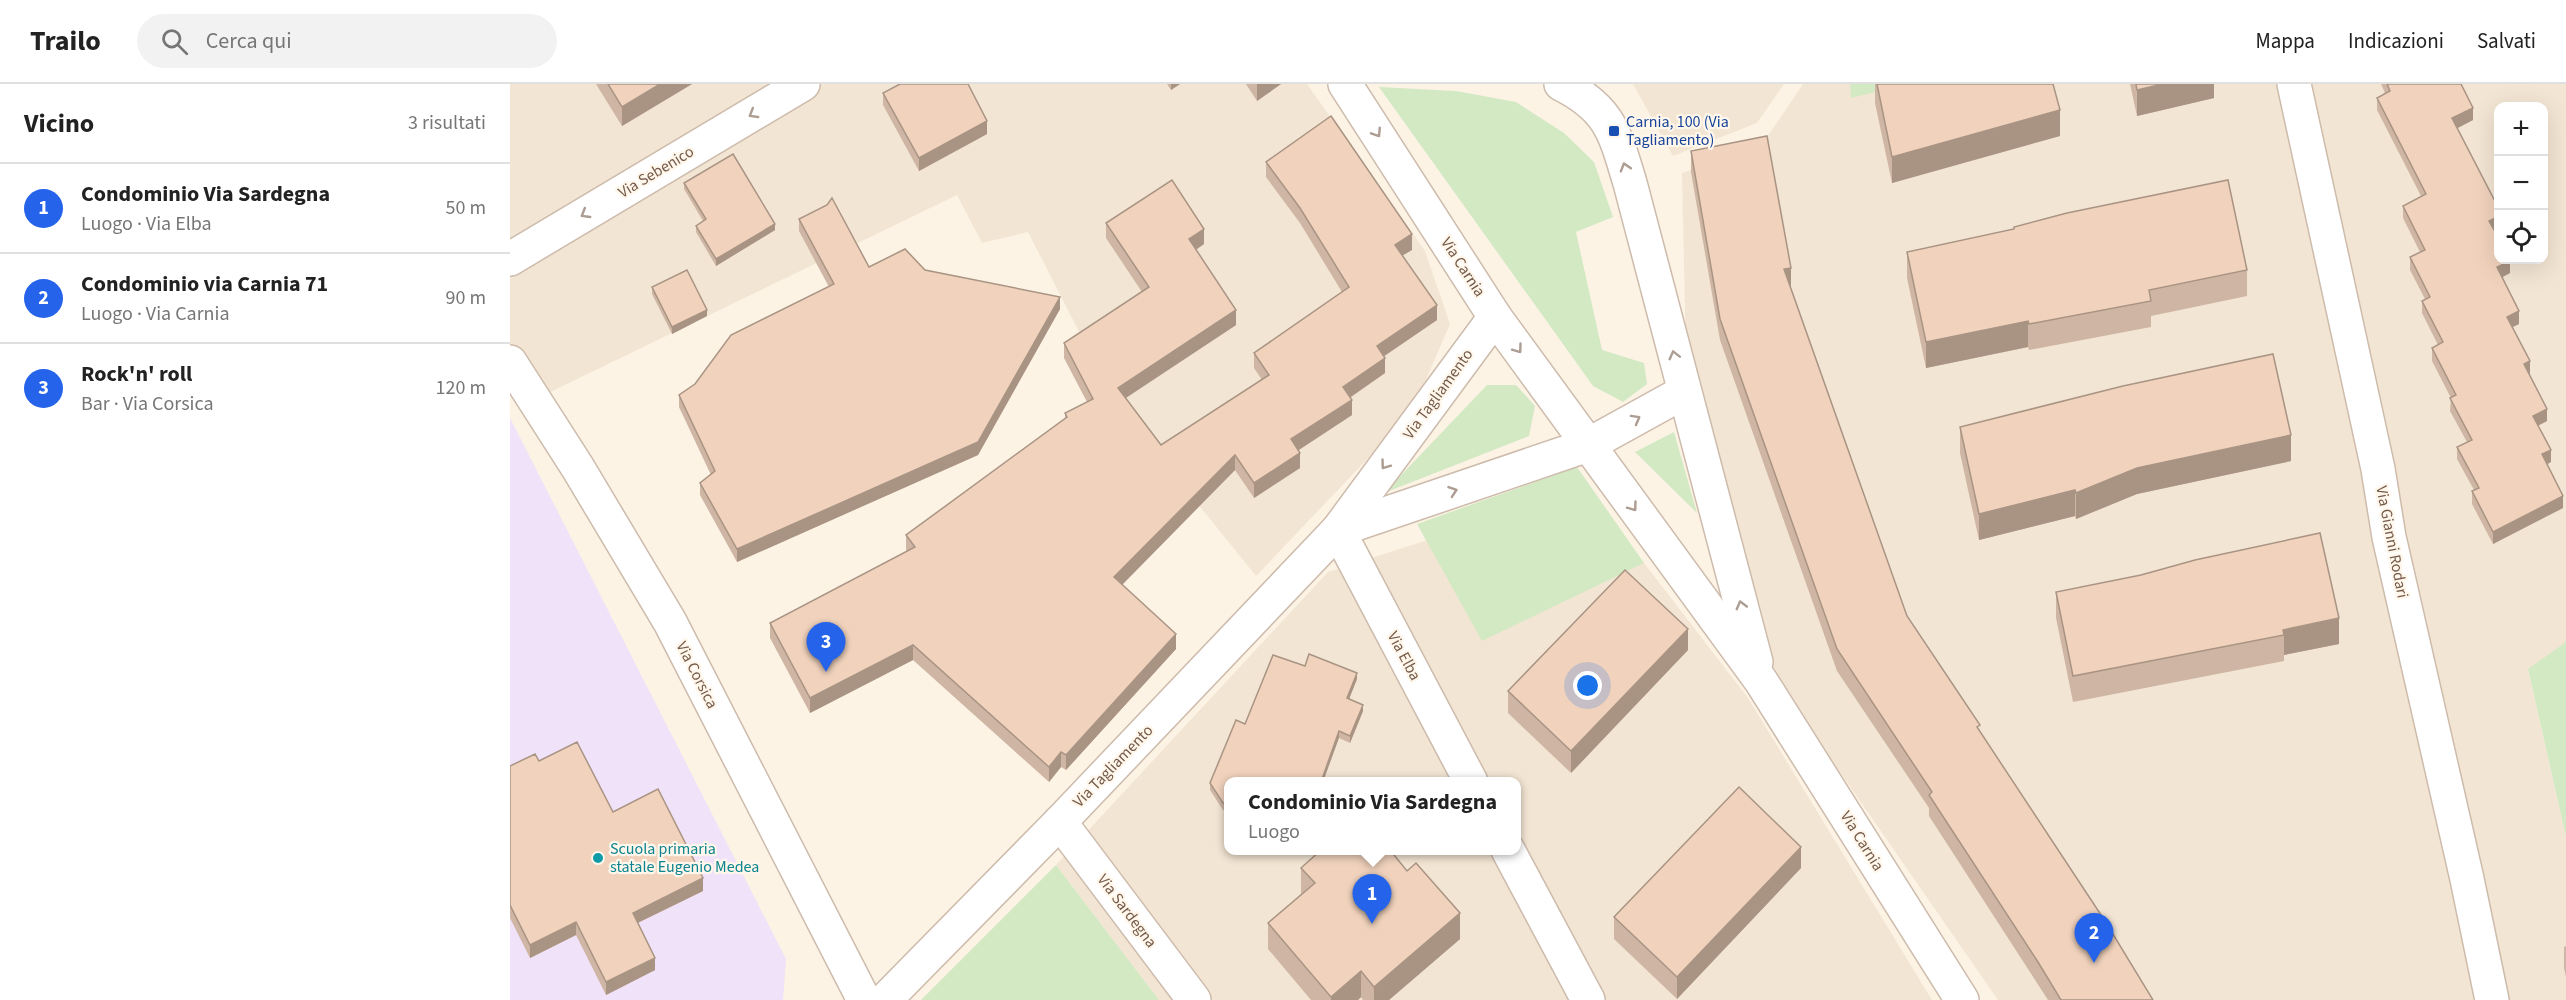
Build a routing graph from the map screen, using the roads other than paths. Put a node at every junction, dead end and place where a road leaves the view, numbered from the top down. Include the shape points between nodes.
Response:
1 (803, 84) edge
2 (1345, 84) edge
3 (1561, 84) edge
4 (2294, 84) edge
5 (510, 259) edge
6 (1495, 317) junction
7 (510, 362) edge
8 (1684, 392) junction
9 (1588, 445) junction
10 (1338, 530) junction
11 (1761, 681) junction
12 (1468, 777) edge
13 (1060, 822) junction
14 (1511, 855) edge
15 (864, 1000) edge
16 (885, 1000) edge
17 (1194, 1000) edge
18 (1588, 1000) edge
19 (1962, 1000) edge
20 (2492, 1000) edge

1 -> 5 street, Via Sebenico
2 -> 6 street, Via Carnia
8 -> 3 street, Via Carnia via 1614,131 1579,93
4 - 20 street, Via Gianni Rodari
6 -> 9 street, Via Carnia
6 -> 10 street, Via Tagliamento
7 - 15 street, Via Corsica via 670,622
9 -> 8 street
11 -> 8 street, Via Carnia
10 -> 9 street, Via Tagliamento
9 -> 11 street, Via Carnia
10 - 12 street, Via Elba
10 - 13 street, Via Tagliamento
11 - 19 street, Via Carnia
13 - 16 street, Via Tagliamento
13 - 17 street, Via Sardegna
14 - 18 street

